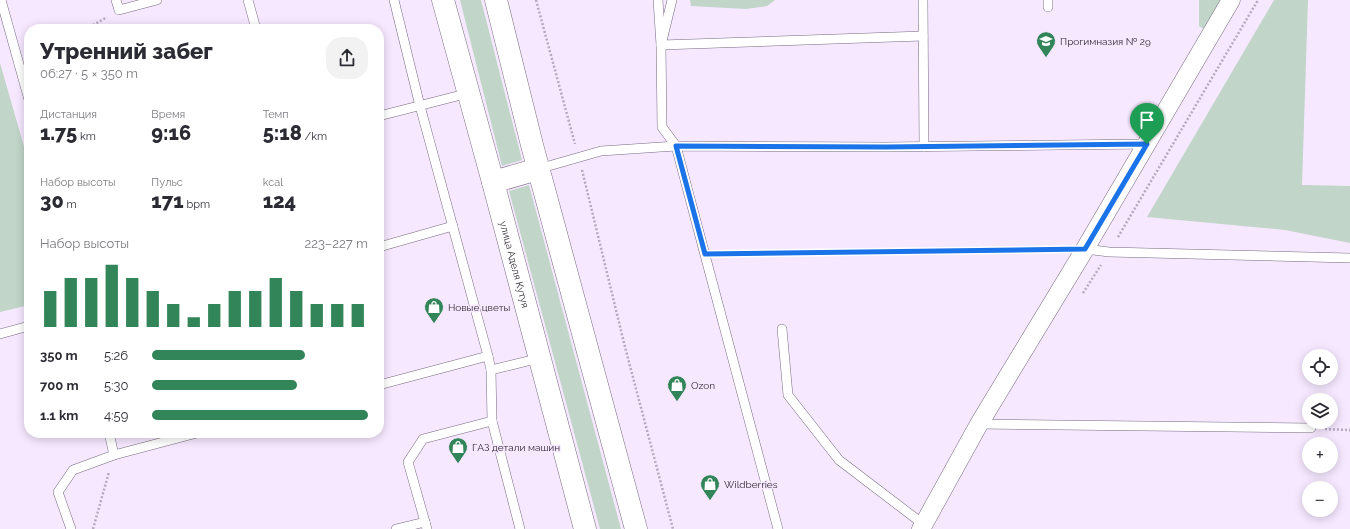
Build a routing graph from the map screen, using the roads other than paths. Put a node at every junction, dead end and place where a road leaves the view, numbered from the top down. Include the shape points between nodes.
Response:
1 (1, 0) edge
2 (116, 0) edge
3 (157, 0) edge
4 (248, 0) edge
5 (394, 0) edge
6 (443, 0) edge
7 (496, 0) edge
8 (658, 0) edge
9 (672, 0) edge
10 (923, 0) edge
11 (1231, 0) edge
12 (255, 24) edge
13 (923, 36) junction
14 (661, 45) junction
15 (24, 82) edge
16 (469, 93) junction
17 (420, 106) junction
18 (384, 115) edge
19 (1147, 144) junction
20 (676, 146) junction
21 (924, 146) junction
22 (538, 169) junction
23 (493, 182) junction
24 (453, 226) junction
25 (384, 246) edge
26 (1085, 249) junction
27 (1350, 258) edge
28 (24, 327) edge
29 (782, 328) dead end
30 (0, 334) edge
31 (488, 356) junction
32 (540, 358) junction
33 (491, 370) junction
34 (384, 384) edge
35 (492, 421) junction
36 (979, 424) junction
37 (1302, 428) edge
38 (110, 438) edge
39 (178, 438) edge
40 (114, 455) junction
41 (426, 525) edge
42 (922, 526) edge
43 (71, 529) edge
44 (396, 529) edge
45 (520, 529) edge
46 (585, 529) edge
47 (636, 529) edge
48 (778, 529) edge

1 - 15 lane
2 - 3 lane via 119,10
4 - 12 lane
5 - 17 lane
6 - 16 main road, улица Аделя Кутуя
7 - 22 main road
8 - 14 lane
9 - 14 lane
10 - 13 lane
11 - 19 street
13 - 14 lane
13 - 21 lane
14 - 20 lane via 662,127
16 - 17 lane
16 - 23 main road, улица Аделя Кутуя
17 - 18 lane
17 - 24 lane
19 - 21 lane
19 - 26 street
20 - 21 lane
20 - 22 lane via 601,151
20 - 48 lane
22 - 23 main road
22 - 47 main road
23 - 32 main road, улица Аделя Кутуя
24 - 25 lane
24 - 31 lane
26 - 27 lane via 1109,252
26 - 36 street
28 - 30 lane
29 - 42 lane via 788,395 839,460
31 - 33 lane
31 - 34 lane
32 - 33 lane
32 - 46 main road, улица Аделя Кутуя
33 - 35 lane
35 - 41 lane via 423,439 408,462
35 - 45 lane
36 - 37 lane
36 - 42 street
38 - 40 lane
39 - 40 lane
40 - 43 lane via 73,470 58,492
41 - 44 lane

